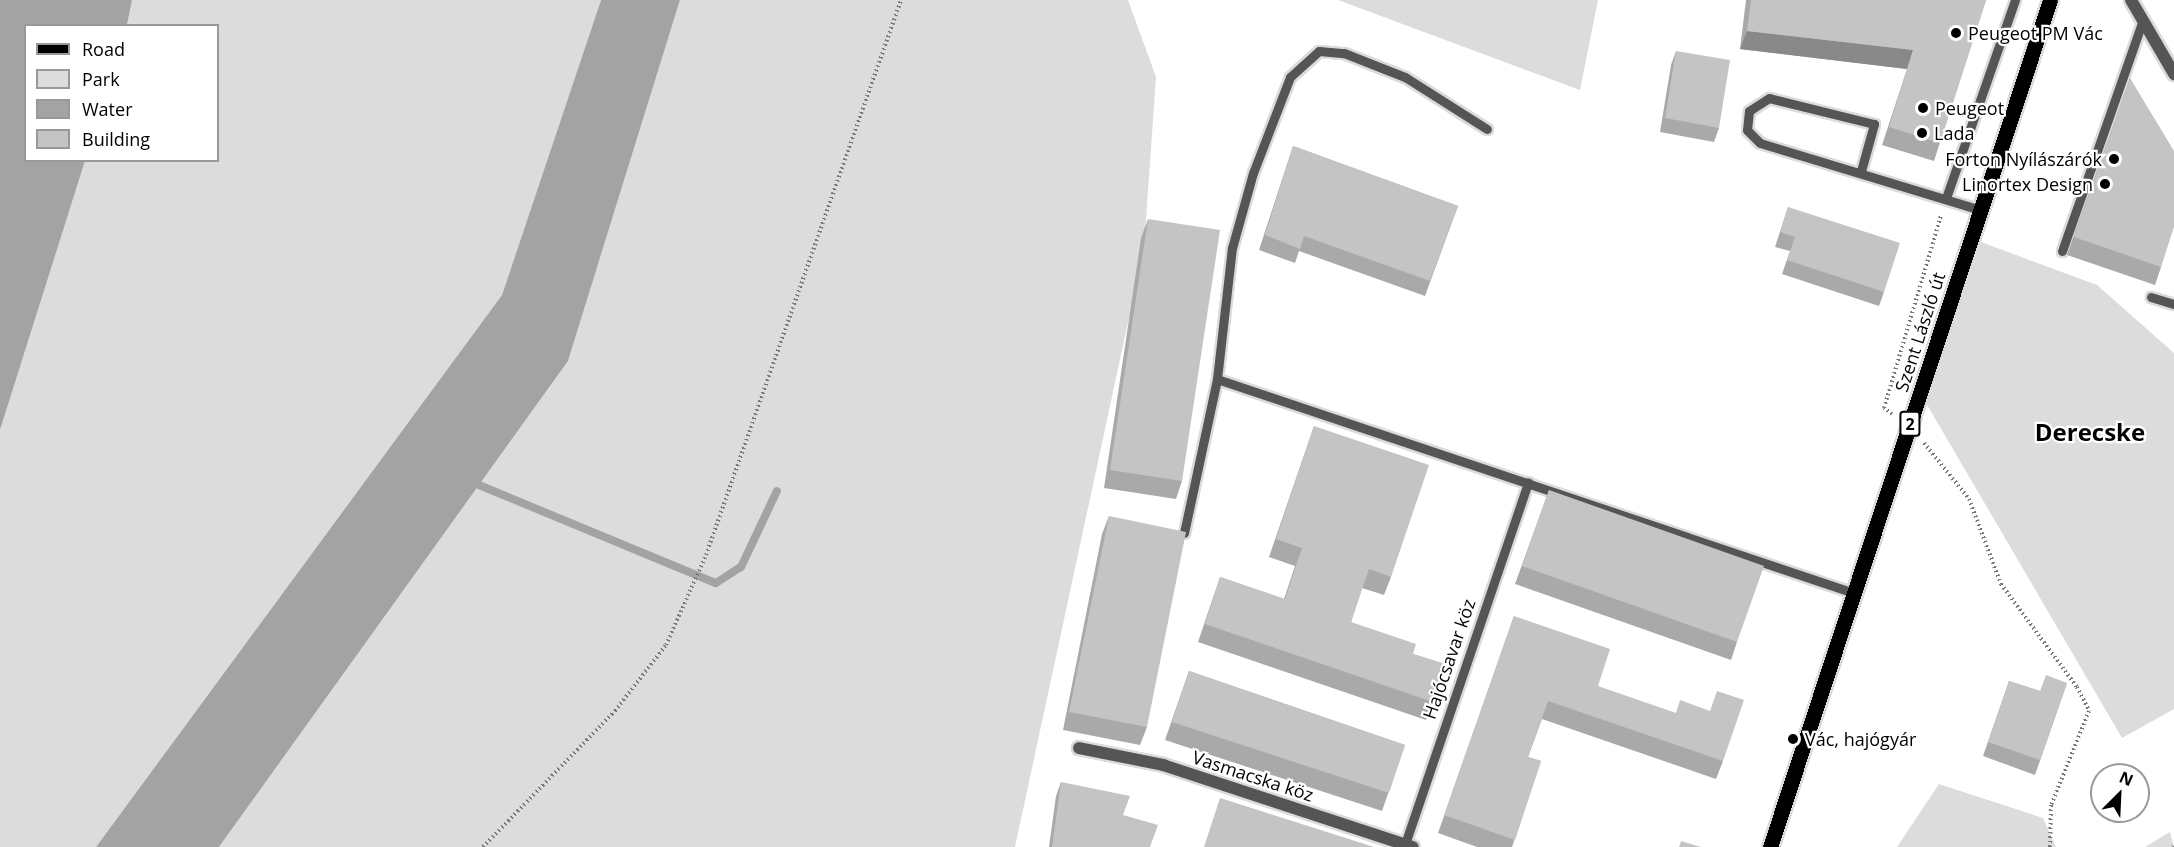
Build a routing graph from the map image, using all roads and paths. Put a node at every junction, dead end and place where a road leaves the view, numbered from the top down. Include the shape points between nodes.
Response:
1 (901, 0) edge
2 (2015, 0) edge
3 (2050, 0) edge
4 (2131, 0) edge
5 (2143, 20) junction
6 (2174, 74) edge
7 (1487, 129) dead end
8 (1861, 171) junction
9 (1946, 198) junction
10 (1981, 210) junction
11 (2062, 251) dead end
12 (2151, 297) dead end
13 (2174, 304) edge
14 (1217, 379) junction
15 (1909, 427) junction
16 (1528, 482) junction
17 (1184, 533) edge
18 (1854, 592) junction
19 (1079, 748) dead end
20 (1407, 846) edge
21 (483, 847) edge
22 (1770, 847) edge
23 (2050, 847) edge

1 - 21 path via 706,555 666,645 615,711
2 - 9 lane
3 - 10 main road, Szent László út / 2
4 - 5 street
5 - 6 street
5 - 11 lane
7 - 14 lane via 1405,77 1344,53 1319,51 1290,77 1253,173 1232,248
8 - 8 lane via 1760,143 1747,130 1749,111 1769,98 1874,124
8 - 9 lane
9 - 10 lane
9 - 15 path via 1884,408
10 - 15 main road, Szent László út / 2
12 - 13 lane
14 - 16 lane
14 - 17 lane
15 - 18 main road, Szent László út / 2
15 - 23 path via 1969,499 2001,584 2077,687 2089,711 2051,805
16 - 18 lane
16 - 20 lane, Hajócsavar köz
18 - 22 main road, Szent László út / 2
19 - 20 street, Vasmacska köz via 1163,765

